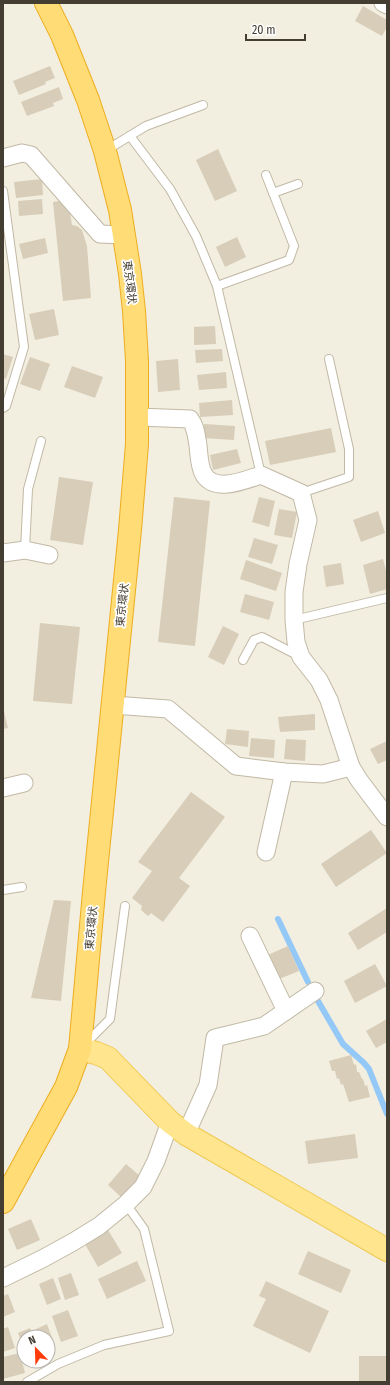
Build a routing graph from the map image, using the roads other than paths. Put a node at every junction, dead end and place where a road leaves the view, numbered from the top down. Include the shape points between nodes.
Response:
1 (46, 3) edge
2 (383, 3) edge
3 (387, 5) edge
4 (203, 105) dead end
5 (130, 136) junction
6 (105, 151) junction
7 (3, 158) edge
8 (266, 175) dead end
9 (298, 184) dead end
10 (3, 190) edge
11 (274, 193) junction
12 (123, 235) junction
13 (217, 286) junction
14 (329, 359) dead end
15 (3, 408) edge
16 (138, 417) junction
17 (41, 441) dead end
18 (261, 475) junction
19 (301, 493) junction
20 (25, 550) junction
21 (3, 553) edge
22 (49, 555) dead end
23 (387, 598) edge
24 (294, 620) junction
25 (302, 658) junction
26 (243, 660) dead end
27 (113, 705) junction
28 (351, 767) junction
29 (284, 772) junction
30 (24, 783) dead end
31 (3, 788) edge
32 (387, 817) edge
33 (266, 852) dead end
34 (22, 886) dead end
35 (3, 890) edge
36 (125, 906) dead end
37 (250, 936) dead end
38 (315, 991) dead end
39 (286, 1011) junction
40 (80, 1049) junction
41 (178, 1128) junction
42 (3, 1202) edge
43 (126, 1204) junction
44 (387, 1250) edge
45 (3, 1278) edge
46 (27, 1382) edge

1 - 6 highway, 東京環状 via 88,100
2 - 3 street
4 - 5 lane via 146,126
5 - 6 lane
5 - 13 lane via 170,189 196,236
6 - 12 highway, 東京環状 via 120,210
7 - 12 street via 22,153 31,155 100,234
8 - 11 lane
9 - 11 lane
10 - 15 lane via 24,347 6,406
11 - 13 lane via 294,246 290,260
12 - 16 highway, 東京環状 via 134,311
13 - 18 lane
14 - 19 lane via 349,449 348,478
16 - 18 street via 190,419 195,425 200,466 204,476 214,483 228,485
16 - 27 highway, 東京環状
17 - 20 lane via 28,489
18 - 19 street
19 - 24 street via 308,520 295,585
20 - 21 street
20 - 22 street
23 - 24 lane
24 - 25 street via 296,642
25 - 26 lane via 262,637 254,640
25 - 28 street via 319,680 329,700
27 - 29 street via 168,708 236,766
27 - 40 highway, 東京環状
28 - 29 street via 323,774
28 - 32 street
29 - 33 street
30 - 31 street
34 - 35 lane
36 - 40 lane via 110,1019
37 - 39 street
38 - 39 street
39 - 41 street via 264,1026 215,1038 208,1086
40 - 41 main road via 96,1052 108,1058
40 - 42 highway, 東京環状 via 66,1087
41 - 43 street via 156,1161 143,1187
41 - 44 main road
43 - 45 street via 99,1226 73,1242
43 - 46 lane via 144,1229 169,1331 104,1345 58,1364

